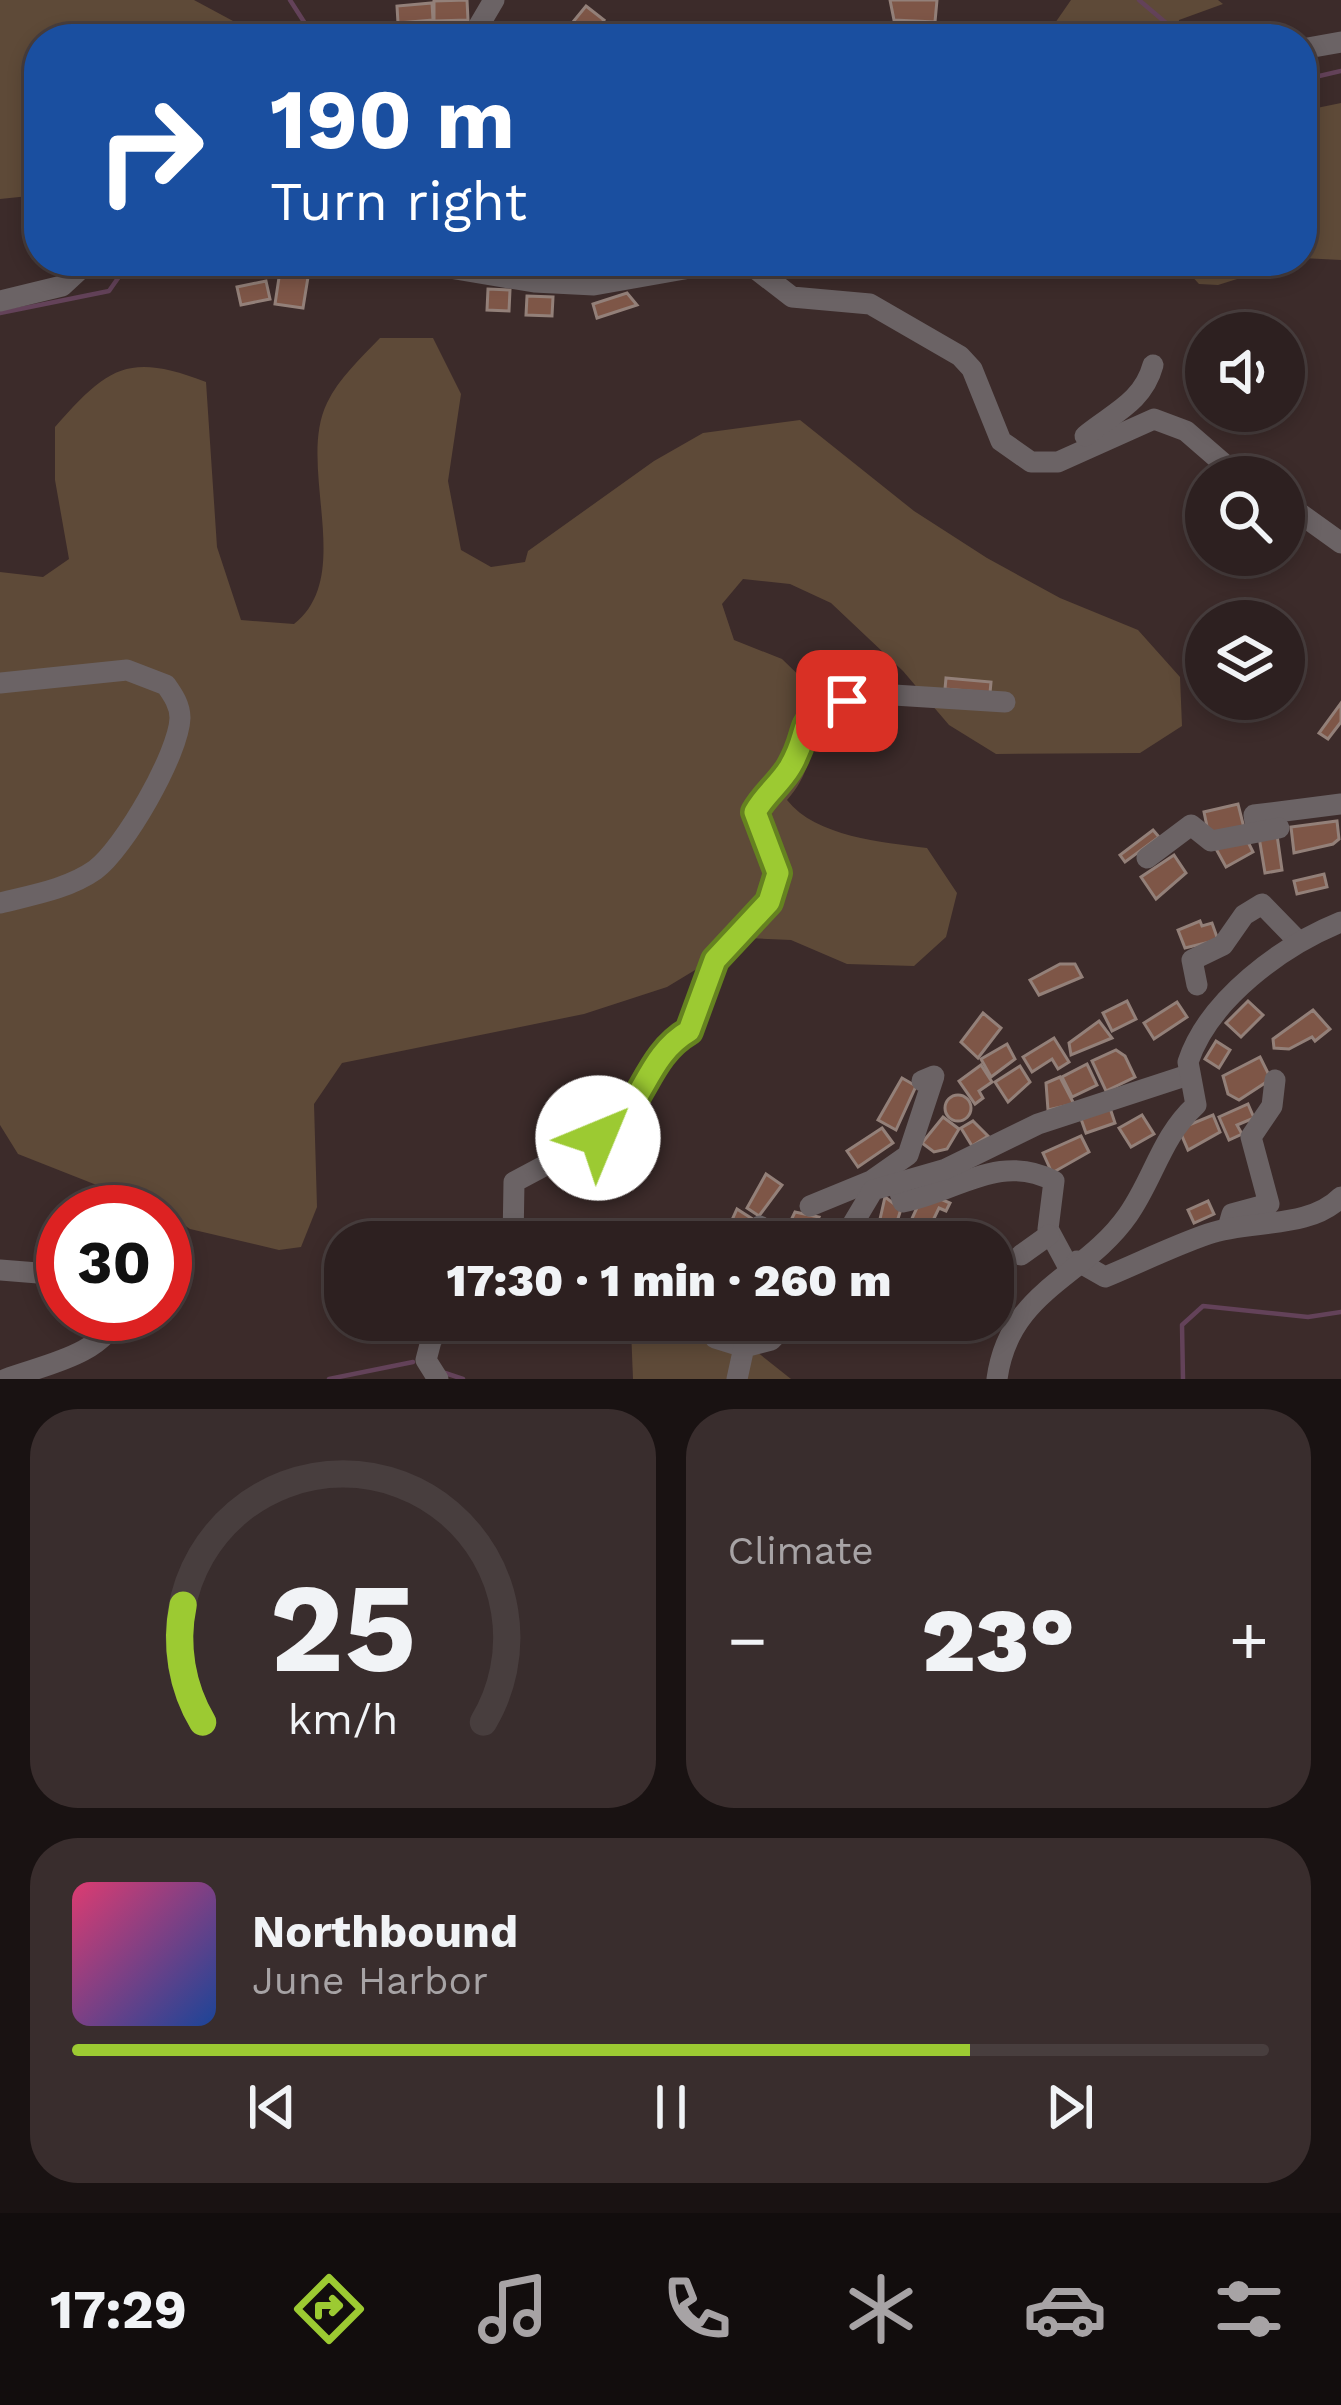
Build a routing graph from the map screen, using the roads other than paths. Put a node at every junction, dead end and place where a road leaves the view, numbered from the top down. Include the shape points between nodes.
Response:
1 (73, 276) edge
2 (498, 276) edge
3 (645, 276) edge
4 (765, 276) edge
5 (0, 301) edge
6 (1153, 365) dead end
7 (1078, 453) junction
8 (1215, 456) edge
9 (1305, 515) edge
10 (1338, 536) edge
11 (0, 683) edge
12 (1005, 702) dead end
13 (1341, 804) edge
14 (1147, 858) dead end
15 (0, 903) edge
16 (1341, 922) edge
17 (1298, 941) junction
18 (1197, 985) dead end
19 (1188, 1075) junction
20 (1275, 1080) dead end
21 (922, 1081) dead end
22 (897, 1184) junction
23 (872, 1185) junction
24 (1341, 1197) edge
25 (810, 1206) dead end
26 (513, 1221) edge
27 (853, 1221) edge
28 (1228, 1228) junction
29 (1049, 1235) junction
30 (1021, 1255) dead end
31 (1073, 1265) junction
32 (0, 1270) edge
33 (36, 1272) edge
34 (97, 1341) edge
35 (431, 1341) edge
36 (724, 1341) edge
37 (768, 1341) edge
38 (744, 1348) junction
39 (6, 1379) edge
40 (438, 1379) edge
41 (736, 1379) edge
42 (997, 1379) edge

1 - 5 street
2 - 3 street via 594,285
4 - 7 street via 814,304 871,304 960,356 1001,441 1018,455 1044,464
6 - 7 street via 1147,386 1088,433
7 - 8 street via 1154,419 1186,431
9 - 10 street
11 - 15 street via 127,670 166,685 180,715 137,818 110,858 76,881
12 - 26 street via 878,694 818,710 802,723 794,762 755,812 778,873 769,902 715,960 689,1031 666,1045 619,1126 514,1182
13 - 14 street via 1254,815 1267,828 1211,842 1191,825
16 - 17 street
17 - 18 street via 1262,904 1253,907 1223,945 1192,959
17 - 19 street via 1216,1012 1191,1051
19 - 22 street via 1038,1124
19 - 31 street via 1196,1105 1164,1140 1127,1217
20 - 28 street via 1272,1106 1251,1138 1268,1204 1232,1214
21 - 23 street via 934,1076 908,1155
22 - 23 street
22 - 29 street via 903,1202 1000,1170 1039,1173 1054,1181
23 - 25 street
23 - 27 street
24 - 28 street via 1286,1221
28 - 31 street via 1105,1276
29 - 30 street
29 - 31 street
31 - 42 street via 1013,1328
32 - 33 street
34 - 39 street
35 - 40 street via 425,1360
36 - 38 street
37 - 38 street
38 - 41 street

